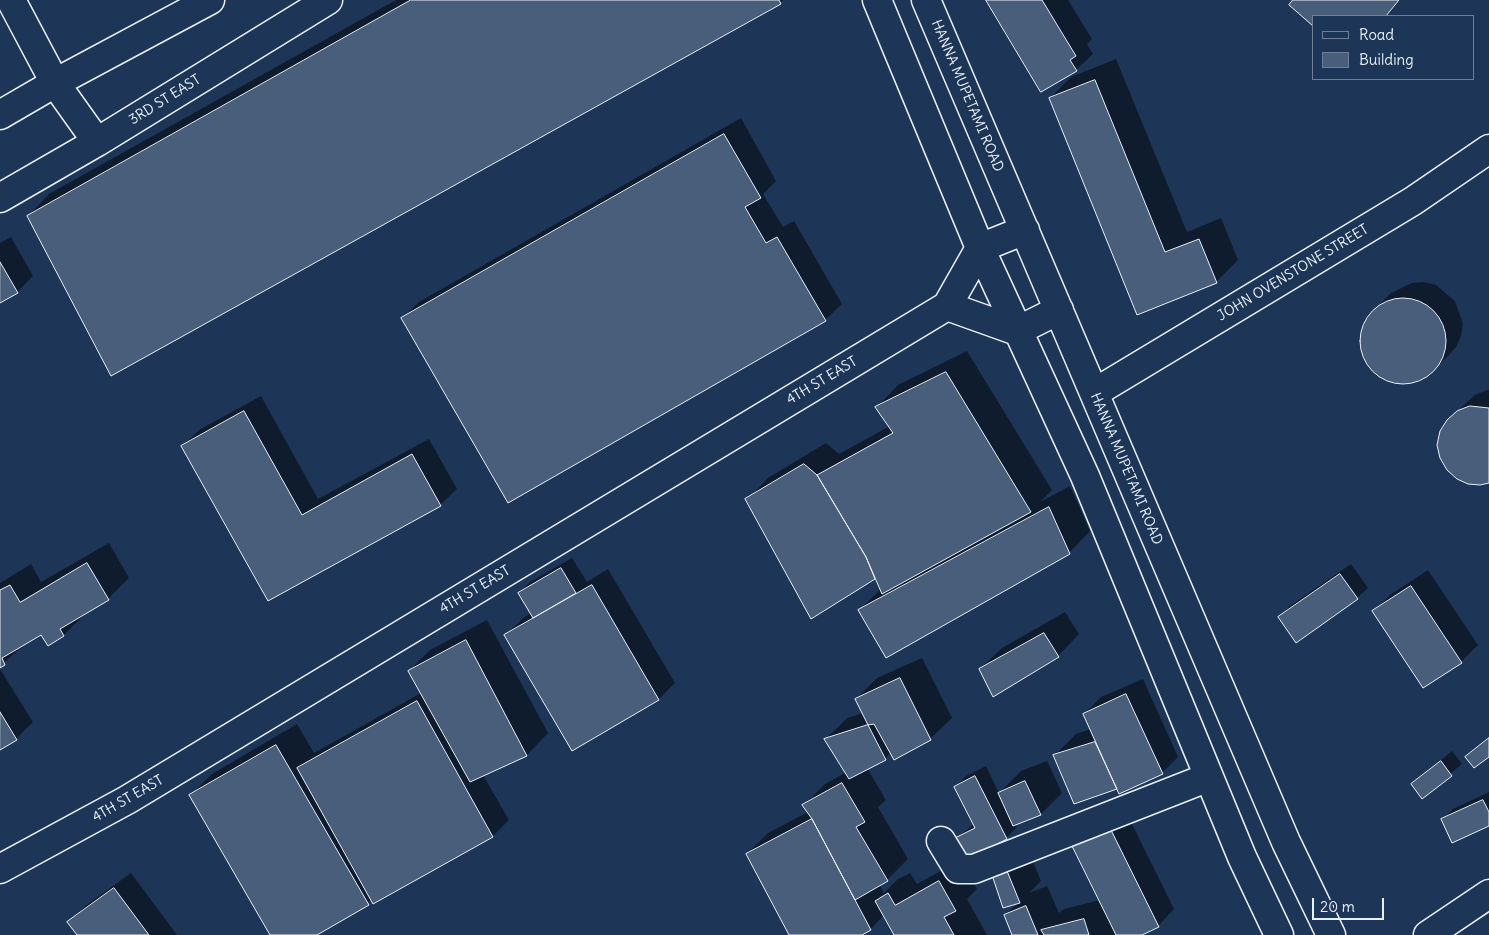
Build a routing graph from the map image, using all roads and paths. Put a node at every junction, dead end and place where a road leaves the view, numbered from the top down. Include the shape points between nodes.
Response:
1 (11, 0) edge
2 (210, 0) edge
3 (328, 0) edge
4 (878, 0) edge
5 (926, 0) edge
6 (55, 83) junction
7 (0, 115) edge
8 (97, 142) junction
9 (1489, 149) edge
10 (0, 198) edge
11 (1025, 230) junction
12 (980, 248) junction
13 (946, 306) junction
14 (1059, 310) junction
15 (1017, 331) junction
16 (1094, 393) junction
17 (1121, 459) junction
18 (1085, 476) junction
19 (1209, 777) junction
20 (941, 841) dead end
21 (0, 869) edge
22 (1489, 894) edge
23 (1269, 931) edge
24 (1331, 935) edge
25 (1428, 935) edge

1 - 6 street
2 - 6 street
3 - 8 street, 3RD ST EAST
4 - 12 street
5 - 11 street, HANNA MUPETAMI ROAD
6 - 7 street
6 - 8 street
8 - 10 street, 3RD ST EAST
9 - 16 street, JOHN OVENSTONE STREET via 1413,201
11 - 12 street
11 - 14 street, HANNA MUPETAMI ROAD
12 - 13 street, 4TH ST EAST
12 - 15 street
13 - 15 street
13 - 21 street, 4TH ST EAST via 135,795
14 - 15 street
14 - 16 street, HANNA MUPETAMI ROAD
15 - 18 street
16 - 17 street, HANNA MUPETAMI ROAD
17 - 18 street
17 - 24 street, HANNA MUPETAMI ROAD via 1286,842
18 - 19 street
19 - 20 street via 974,869 958,869
19 - 23 street
22 - 25 street

